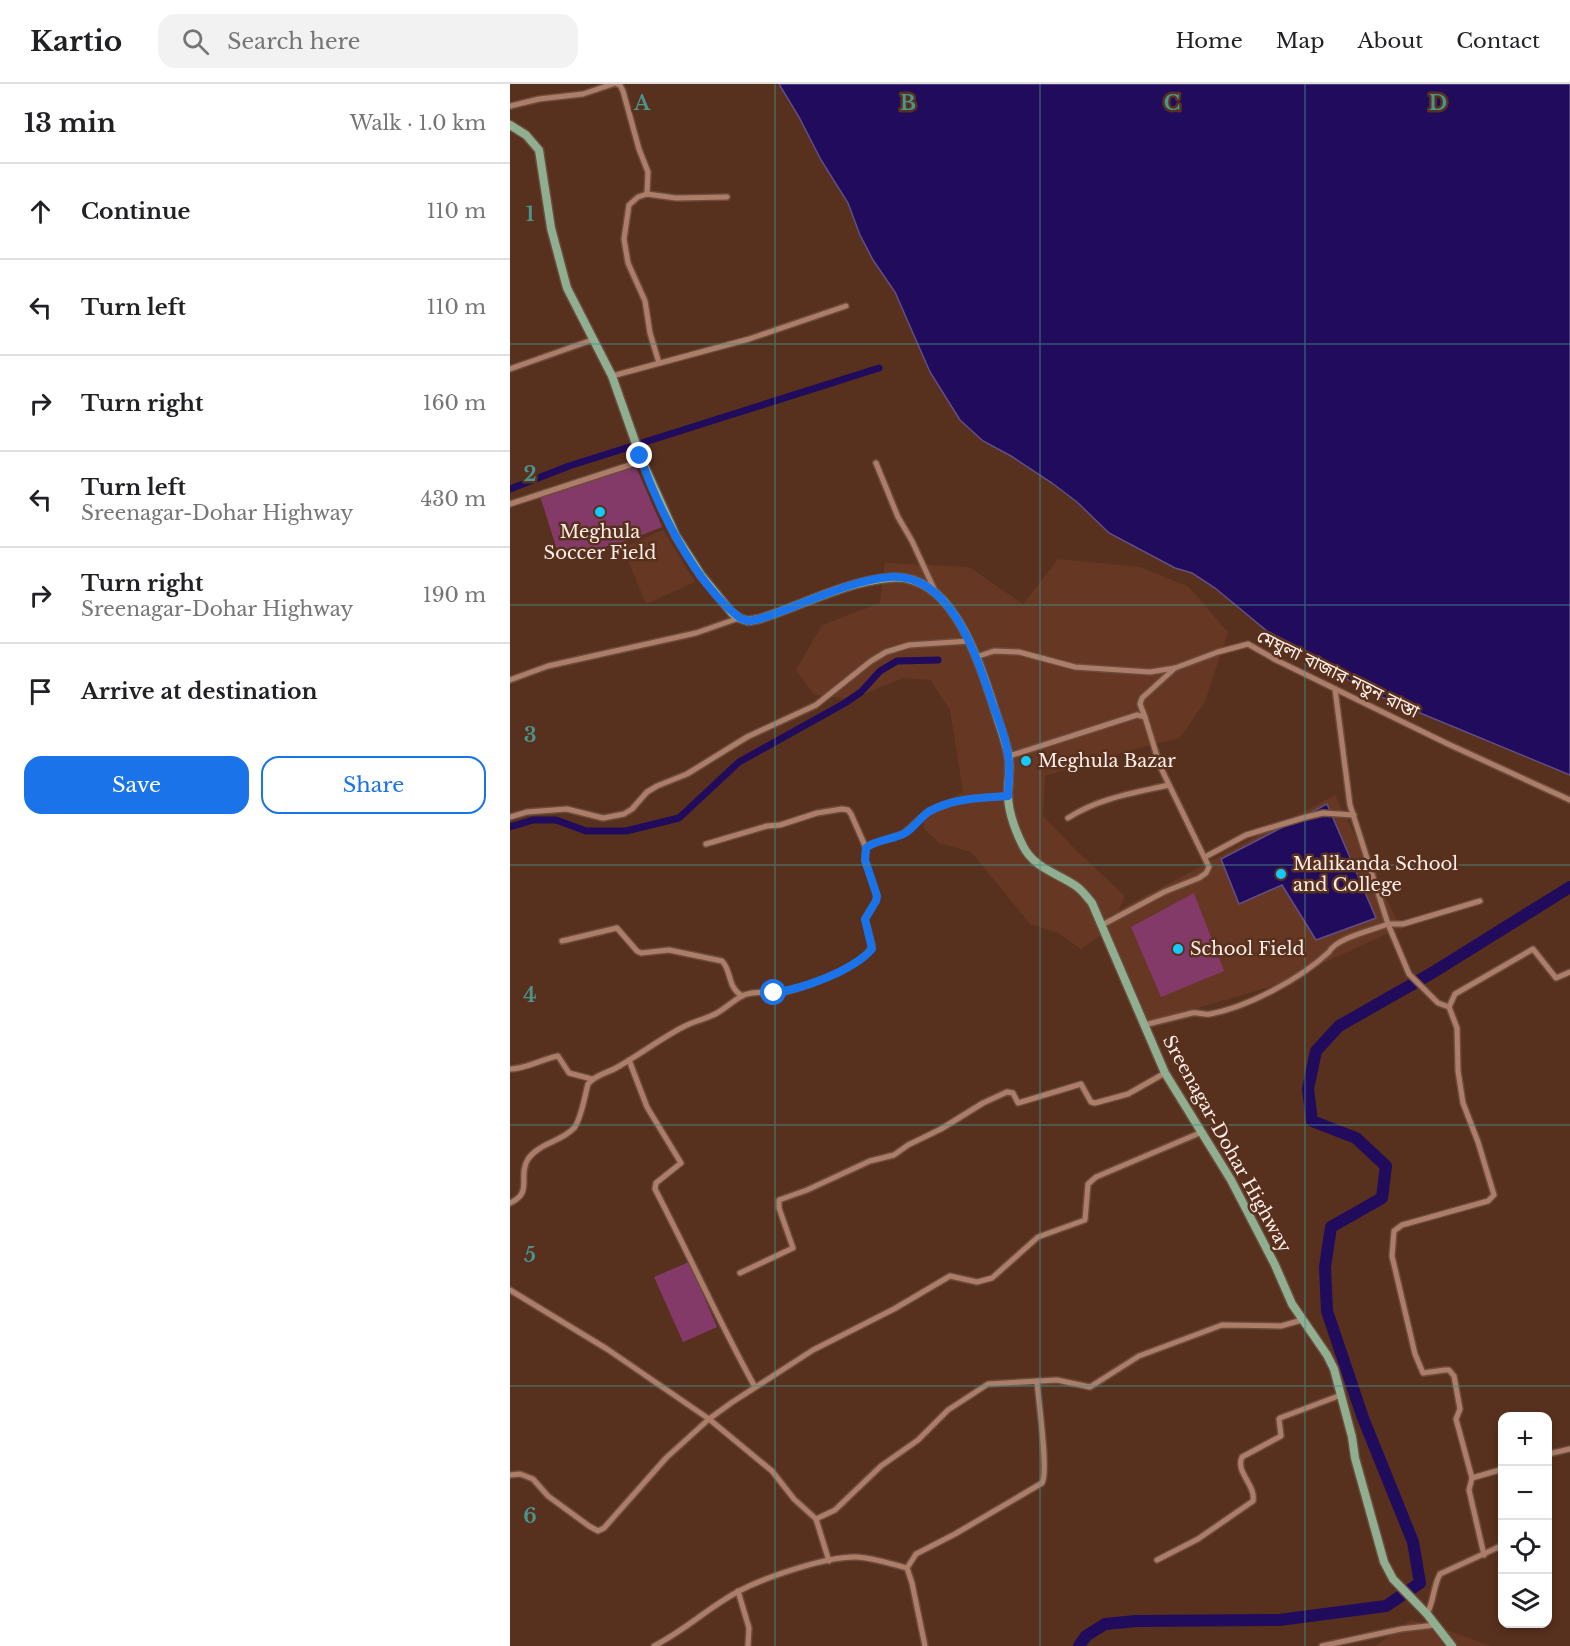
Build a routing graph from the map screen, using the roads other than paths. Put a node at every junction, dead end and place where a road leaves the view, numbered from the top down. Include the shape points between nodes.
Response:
1 (615, 84) edge
2 (510, 106) edge
3 (510, 125) edge
4 (647, 194) junction
5 (727, 197) dead end
6 (846, 306) dead end
7 (592, 340) junction
8 (658, 363) junction
9 (510, 369) edge
10 (612, 376) junction
11 (641, 459) junction
12 (876, 463) dead end
13 (510, 504) edge
14 (938, 597) junction
15 (740, 618) junction
16 (970, 641) junction
17 (976, 657) junction
18 (1175, 668) junction
19 (510, 680) edge
20 (1335, 689) junction
21 (1145, 717) junction
22 (1009, 756) junction
23 (1169, 785) junction
24 (1008, 796) junction
25 (1570, 800) edge
26 (1354, 815) junction
27 (510, 817) edge
28 (1068, 818) dead end
29 (706, 844) dead end
30 (866, 848) junction
31 (1205, 857) junction
32 (1480, 901) dead end
33 (1388, 924) junction
34 (1102, 925) junction
35 (562, 941) dead end
36 (1570, 972) edge
37 (742, 996) junction
38 (1449, 1007) junction
39 (1144, 1025) junction
40 (629, 1060) junction
41 (510, 1069) edge
42 (1165, 1073) junction
43 (592, 1079) junction
44 (1202, 1132) junction
45 (510, 1203) edge
46 (740, 1273) dead end
47 (510, 1290) edge
48 (1302, 1320) junction
49 (1037, 1381) junction
50 (755, 1387) junction
51 (1341, 1395) junction
52 (709, 1419) junction
53 (1570, 1449) edge
54 (1552, 1453) edge
55 (1498, 1471) edge
56 (510, 1475) edge
57 (1472, 1479) junction
58 (816, 1519) junction
59 (1498, 1548) edge
60 (1484, 1555) junction
61 (1157, 1560) dead end
62 (829, 1561) junction
63 (907, 1568) junction
64 (738, 1591) junction
65 (1424, 1610) junction
66 (1435, 1624) junction
67 (654, 1646) edge
68 (748, 1646) edge
69 (925, 1646) edge
70 (1322, 1646) edge
71 (1452, 1646) edge

1 - 2 street via 583,94
1 - 4 street via 623,91 648,172
3 - 7 main road via 539,150 561,269
4 - 5 street
4 - 8 street via 629,205 624,239 628,263 645,301
6 - 8 street via 749,339
7 - 9 street
7 - 10 main road
8 - 10 street
10 - 11 main road
11 - 13 street
11 - 15 main road via 676,536 701,575
12 - 14 street
14 - 15 main road, Sreenagar-Dohar Highway via 915,580 891,577 759,619
14 - 16 main road, Sreenagar-Dohar Highway
15 - 19 street via 686,635 548,666
16 - 17 main road, Sreenagar-Dohar Highway
16 - 27 street via 909,645 886,652 816,705 646,792 624,814 603,818 567,809
17 - 18 street, মেঘুলা বাজার নতুন রাস্তা via 994,651 1019,652 1075,667 1134,672
17 - 22 main road, Sreenagar-Dohar Highway
18 - 20 street, মেঘুলা বাজার নতুন রাস্তা via 1248,644
18 - 21 street via 1143,698 1140,704
20 - 25 street, মেঘুলা বাজার নতুন রাস্তা
20 - 26 street
21 - 22 street via 1137,715
21 - 23 street
22 - 24 main road, Sreenagar-Dohar Highway
23 - 28 street via 1101,801
23 - 31 street
24 - 30 street via 953,802 929,811 903,834
24 - 34 main road, Sreenagar-Dohar Highway via 1009,810 1030,859 1079,887
26 - 31 street via 1323,813 1246,835
26 - 33 street
29 - 30 street via 842,809 851,814
30 - 37 street via 865,860 877,896 865,919 872,949 818,981 789,991 758,991
31 - 34 street via 1209,867 1199,878
32 - 33 street via 1403,924
33 - 38 street via 1409,974 1438,1003
33 - 39 street via 1339,942 1299,976 1242,1004 1208,1015 1192,1013
34 - 39 main road, Sreenagar-Dohar Highway
35 - 37 street via 617,928 641,953 669,950 722,961 730,984
36 - 38 street via 1556,978 1533,949 1455,994
37 - 40 street
38 - 57 street via 1457,1028 1463,1103 1494,1196 1402,1225 1394,1231 1392,1256 1421,1371 1449,1370 1454,1376 1460,1408 1456,1419
39 - 42 main road, Sreenagar-Dohar Highway
40 - 43 street
40 - 50 street via 647,1107 681,1163 656,1183 655,1189
41 - 43 street via 558,1056 569,1073
42 - 44 main road, Sreenagar-Dohar Highway
42 - 46 street via 1128,1094 1095,1103 1088,1100 1081,1084 1018,1103 1013,1093 1007,1092 983,1103 894,1155 870,1161 779,1200 793,1248
43 - 45 street via 578,1123 573,1130 534,1152 523,1171 525,1186 521,1195
44 - 48 main road, Sreenagar-Dohar Highway via 1231,1180
44 - 50 street via 1096,1177 1088,1184 1085,1220 1038,1237 992,1278 977,1282 950,1276 813,1350
47 - 52 street via 607,1349
48 - 49 street via 1281,1326 1222,1325 1139,1356 1090,1387 1057,1380
48 - 51 main road, Sreenagar-Dohar Highway via 1327,1355
49 - 58 street via 988,1384 948,1410 835,1510
49 - 63 street via 1045,1479 916,1554
50 - 52 street
51 - 61 street via 1278,1419 1281,1436 1240,1460 1254,1494 1253,1501 1198,1539
51 - 65 main road, Sreenagar-Dohar Highway via 1384,1562 1394,1579
52 - 56 street via 666,1458 609,1525 598,1531 548,1496 533,1479
52 - 58 street via 772,1471
53 - 54 street
55 - 57 street
57 - 60 street via 1469,1490
58 - 62 street
59 - 60 street
60 - 65 street via 1440,1574 1432,1605
62 - 63 street via 857,1557
62 - 64 street
63 - 69 street
64 - 67 street
64 - 68 street via 749,1628
65 - 66 main road
66 - 70 street
66 - 71 main road

